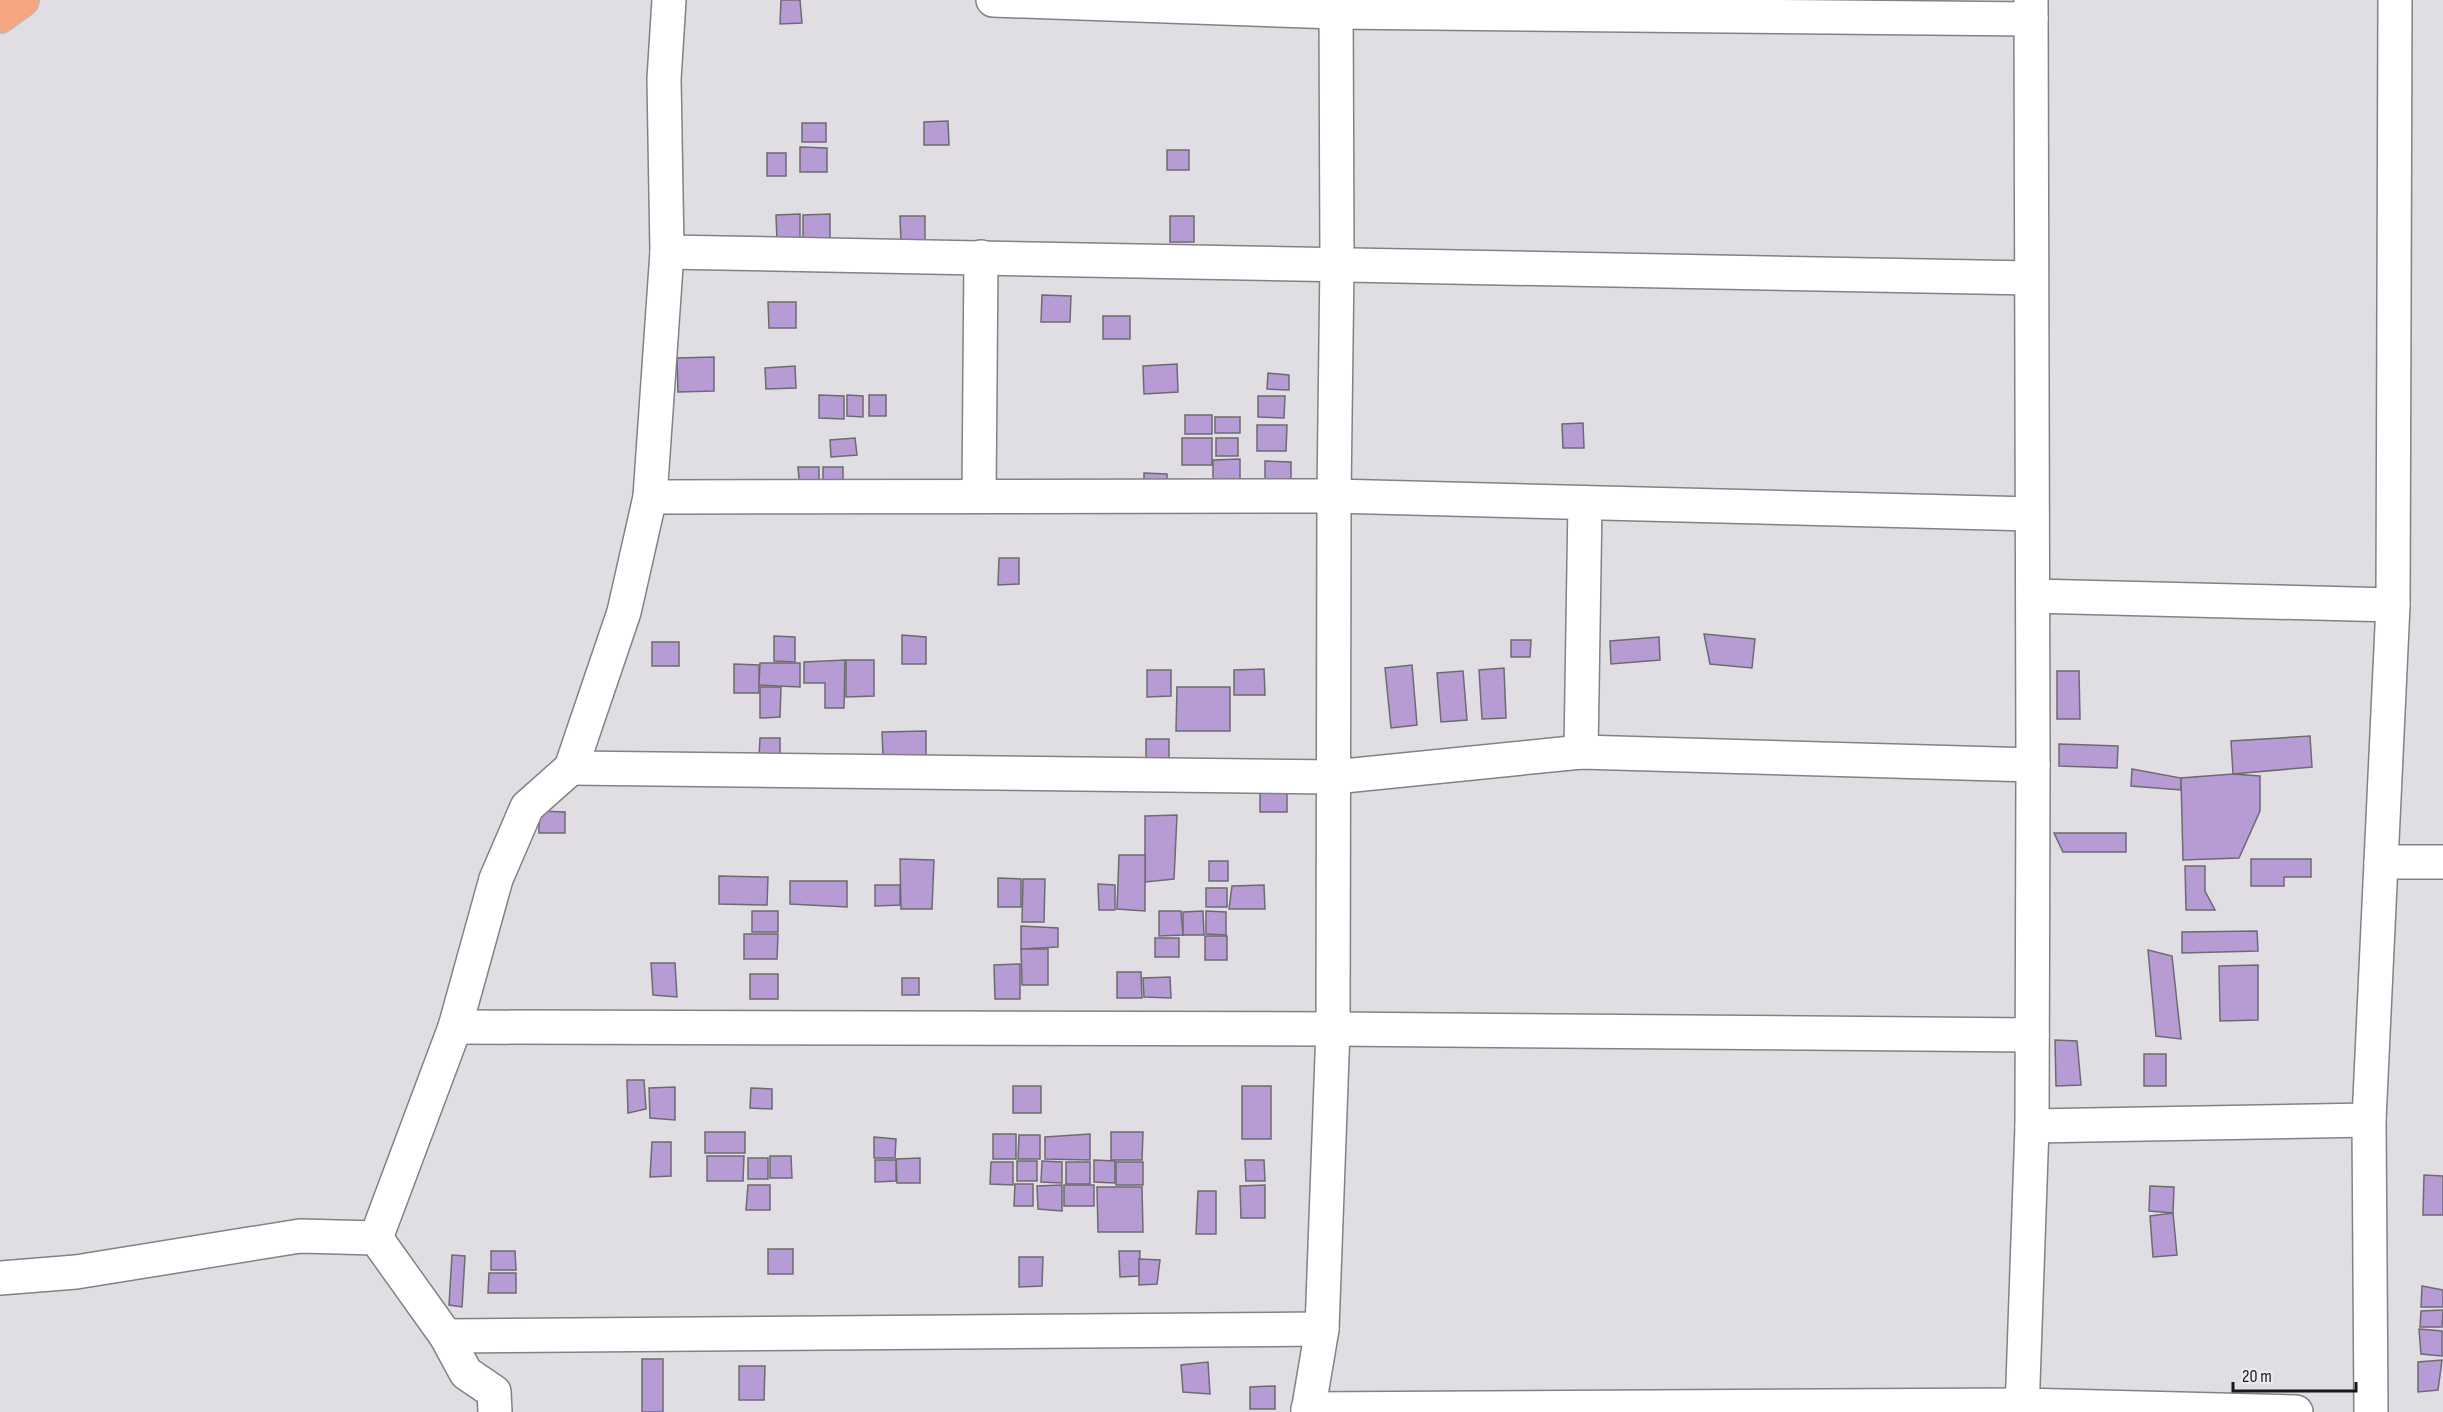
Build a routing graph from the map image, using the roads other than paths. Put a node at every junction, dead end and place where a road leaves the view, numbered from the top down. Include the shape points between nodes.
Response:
1 (22, 0) edge
2 (669, 0) edge
3 (993, 0) edge
4 (2395, 0) edge
5 (1336, 6) edge
6 (2031, 10) edge
7 (0, 16) edge
8 (668, 252) junction
9 (981, 257) junction
10 (1337, 263) junction
11 (2031, 278) junction
12 (979, 496) junction
13 (1334, 496) junction
14 (650, 497) junction
15 (1585, 503) junction
16 (2032, 514) junction
17 (2033, 596) junction
18 (2393, 604) junction
19 (1581, 752) junction
20 (2033, 765) junction
21 (571, 768) junction
22 (1334, 777) junction
23 (2381, 862) junction
24 (2443, 862) edge
25 (455, 1027) junction
26 (1333, 1029) junction
27 (2032, 1035) junction
28 (2369, 1120) junction
29 (2032, 1126) junction
30 (376, 1238) junction
31 (0, 1278) edge
32 (1322, 1329) junction
33 (446, 1336) junction
34 (2022, 1408) edge
35 (1308, 1410) edge
36 (495, 1412) edge
37 (2296, 1412) edge
38 (2371, 1412) edge

1 - 7 highway
2 - 8 street via 664,79
3 - 5 street
4 - 18 street
5 - 6 street
5 - 10 street
6 - 11 street
8 - 9 street
8 - 14 street
9 - 10 street
9 - 12 street
10 - 11 street
10 - 13 street
11 - 16 street
12 - 13 street
12 - 14 street
13 - 15 street
13 - 22 street
14 - 21 street via 624,612
15 - 16 street
15 - 19 street
16 - 17 street
17 - 18 street
17 - 20 street
18 - 23 street
19 - 20 street
19 - 22 street
20 - 27 street
21 - 22 street
21 - 25 street via 527,807 496,879
22 - 26 street
23 - 24 street
23 - 28 street
25 - 26 street
25 - 30 street
26 - 27 street
26 - 32 street
27 - 29 street
28 - 29 street
28 - 38 street
29 - 34 street
30 - 31 street via 300,1236 76,1272
30 - 33 street
32 - 33 street
32 - 35 street
33 - 36 street via 466,1373 494,1392
34 - 35 street
34 - 37 street

